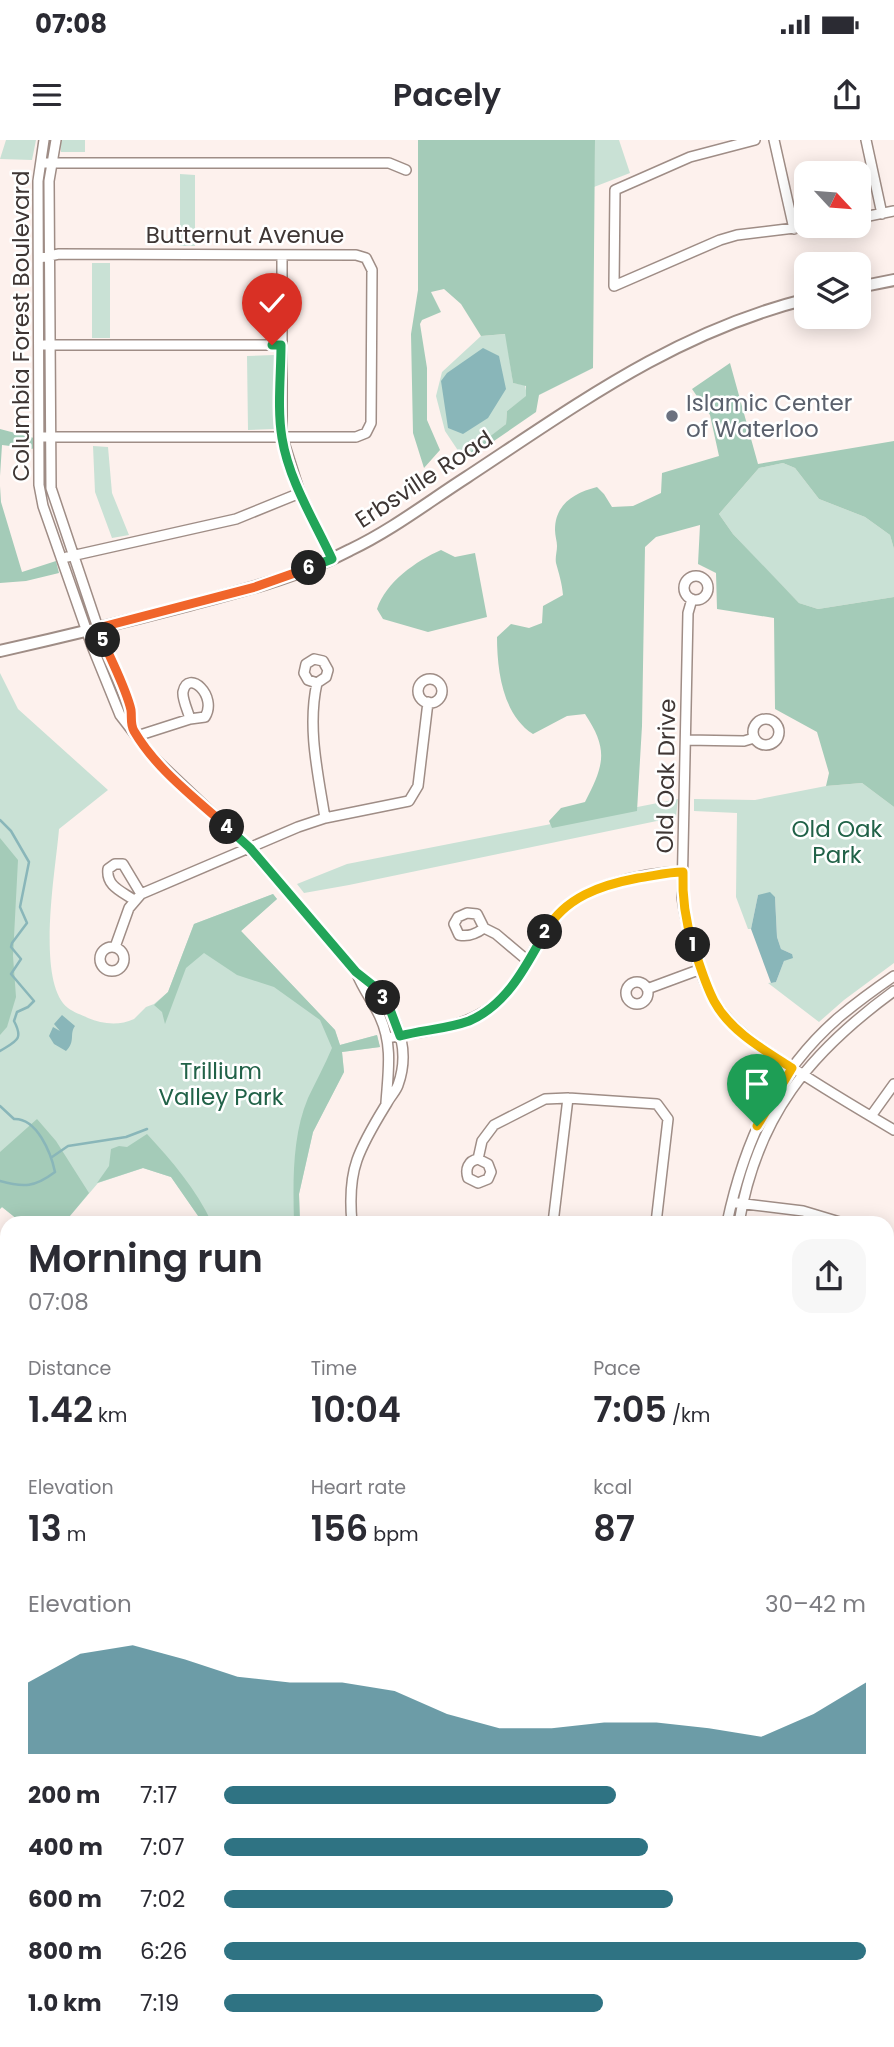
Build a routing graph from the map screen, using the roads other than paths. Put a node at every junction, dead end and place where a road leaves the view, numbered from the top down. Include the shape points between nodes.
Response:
1 (44, 140) edge
2 (55, 140) edge
3 (755, 140) edge
4 (774, 140) edge
5 (866, 140) edge
6 (40, 163) junction
7 (50, 163) junction
8 (406, 170) dead end
9 (894, 211) edge
10 (882, 214) junction
11 (872, 216) edge
12 (794, 229) joint
13 (50, 254) junction
14 (282, 255) junction
15 (39, 258) junction
16 (894, 280) edge
17 (871, 285) edge
18 (794, 303) edge
19 (39, 345) junction
20 (50, 345) junction
21 (281, 345) junction
22 (45, 436) junction
23 (282, 436) junction
24 (300, 494) junction
25 (73, 556) junction
26 (62, 558) junction
27 (332, 559) junction
28 (692, 599) dead end
29 (92, 630) junction
30 (0, 651) edge
31 (317, 683) dead end
32 (428, 702) dead end
33 (190, 719) dead end
34 (137, 736) junction
35 (754, 738) dead end
36 (686, 740) junction
37 (325, 818) junction
38 (250, 848) junction
39 (683, 872) junction
40 (484, 928) dead end
41 (115, 947) dead end
42 (528, 961) junction
43 (701, 970) junction
44 (356, 972) junction
45 (894, 976) edge
46 (647, 989) dead end
47 (894, 991) edge
48 (400, 1036) junction
49 (387, 1038) junction
50 (792, 1068) junction
51 (802, 1074) junction
52 (894, 1084) edge
53 (568, 1098) junction
54 (386, 1104) junction
55 (871, 1116) junction
56 (894, 1130) edge
57 (478, 1159) dead end
58 (732, 1202) junction
59 (742, 1204) junction
60 (352, 1216) edge
61 (555, 1216) edge
62 (657, 1216) edge
63 (729, 1216) edge
64 (740, 1216) edge
65 (820, 1216) edge

1 - 6 street, Columbia Forest Boulevard
2 - 7 street, Columbia Forest Boulevard
3 - 12 street via 690,157 615,190 614,286 720,240
4 - 12 street
5 - 10 street
6 - 7 street
6 - 15 street, Columbia Forest Boulevard
7 - 8 street via 389,163
7 - 13 street, Columbia Forest Boulevard
9 - 10 street
10 - 11 street
13 - 14 street, Butternut Avenue
13 - 15 street, Butternut Avenue
13 - 20 street, Columbia Forest Boulevard
14 - 21 street
14 - 23 street, Butternut Avenue via 356,255 366,258 372,270 371,423 366,433 356,437
15 - 19 street, Columbia Forest Boulevard
16 - 17 main road
18 - 27 main road, Erbsville Road via 741,318 633,369 395,525
19 - 20 street
19 - 22 street, Columbia Forest Boulevard
20 - 21 street
20 - 22 street, Columbia Forest Boulevard
21 - 23 street
22 - 23 street, Butternut Avenue
22 - 25 street, Columbia Forest Boulevard via 51,488
22 - 26 street, Columbia Forest Boulevard via 39,485
23 - 24 street
24 - 25 street via 236,519
24 - 27 street
25 - 26 street
25 - 29 street, Columbia Forest Boulevard
26 - 29 street, Columbia Forest Boulevard
27 - 29 main road, Erbsville Road via 255,587
28 - 36 street, Old Oak Drive
29 - 30 main road, Erbsville Road
29 - 34 street via 131,710 131,727
31 - 37 street via 314,738
32 - 37 street via 415,795 405,803
33 - 34 street
34 - 38 street via 181,785
35 - 36 street
36 - 39 street, Old Oak Drive
37 - 38 street
38 - 41 street via 138,897
38 - 44 street
39 - 42 street via 612,883 579,897 550,924
39 - 43 street, Old Oak Drive via 685,920
40 - 42 street
42 - 48 street via 516,982 486,1011 468,1021
43 - 46 street
43 - 50 street, Old Oak Drive via 714,1002 731,1024
44 - 48 street via 388,1004
44 - 49 street
45 - 50 street via 837,1018
47 - 51 street via 838,1035
48 - 49 street
48 - 54 street via 398,1086
49 - 54 street
50 - 51 street, Old Oak Drive
50 - 58 street via 757,1126 741,1163
51 - 55 street, Old Oak Drive
51 - 59 street via 770,1126
52 - 55 street
53 - 57 street via 545,1099 494,1125 482,1141
53 - 61 street
53 - 62 street via 657,1104 668,1119
54 - 60 street via 356,1161
55 - 56 street, Old Oak Drive
58 - 59 street
58 - 63 street
59 - 64 street
59 - 65 street

